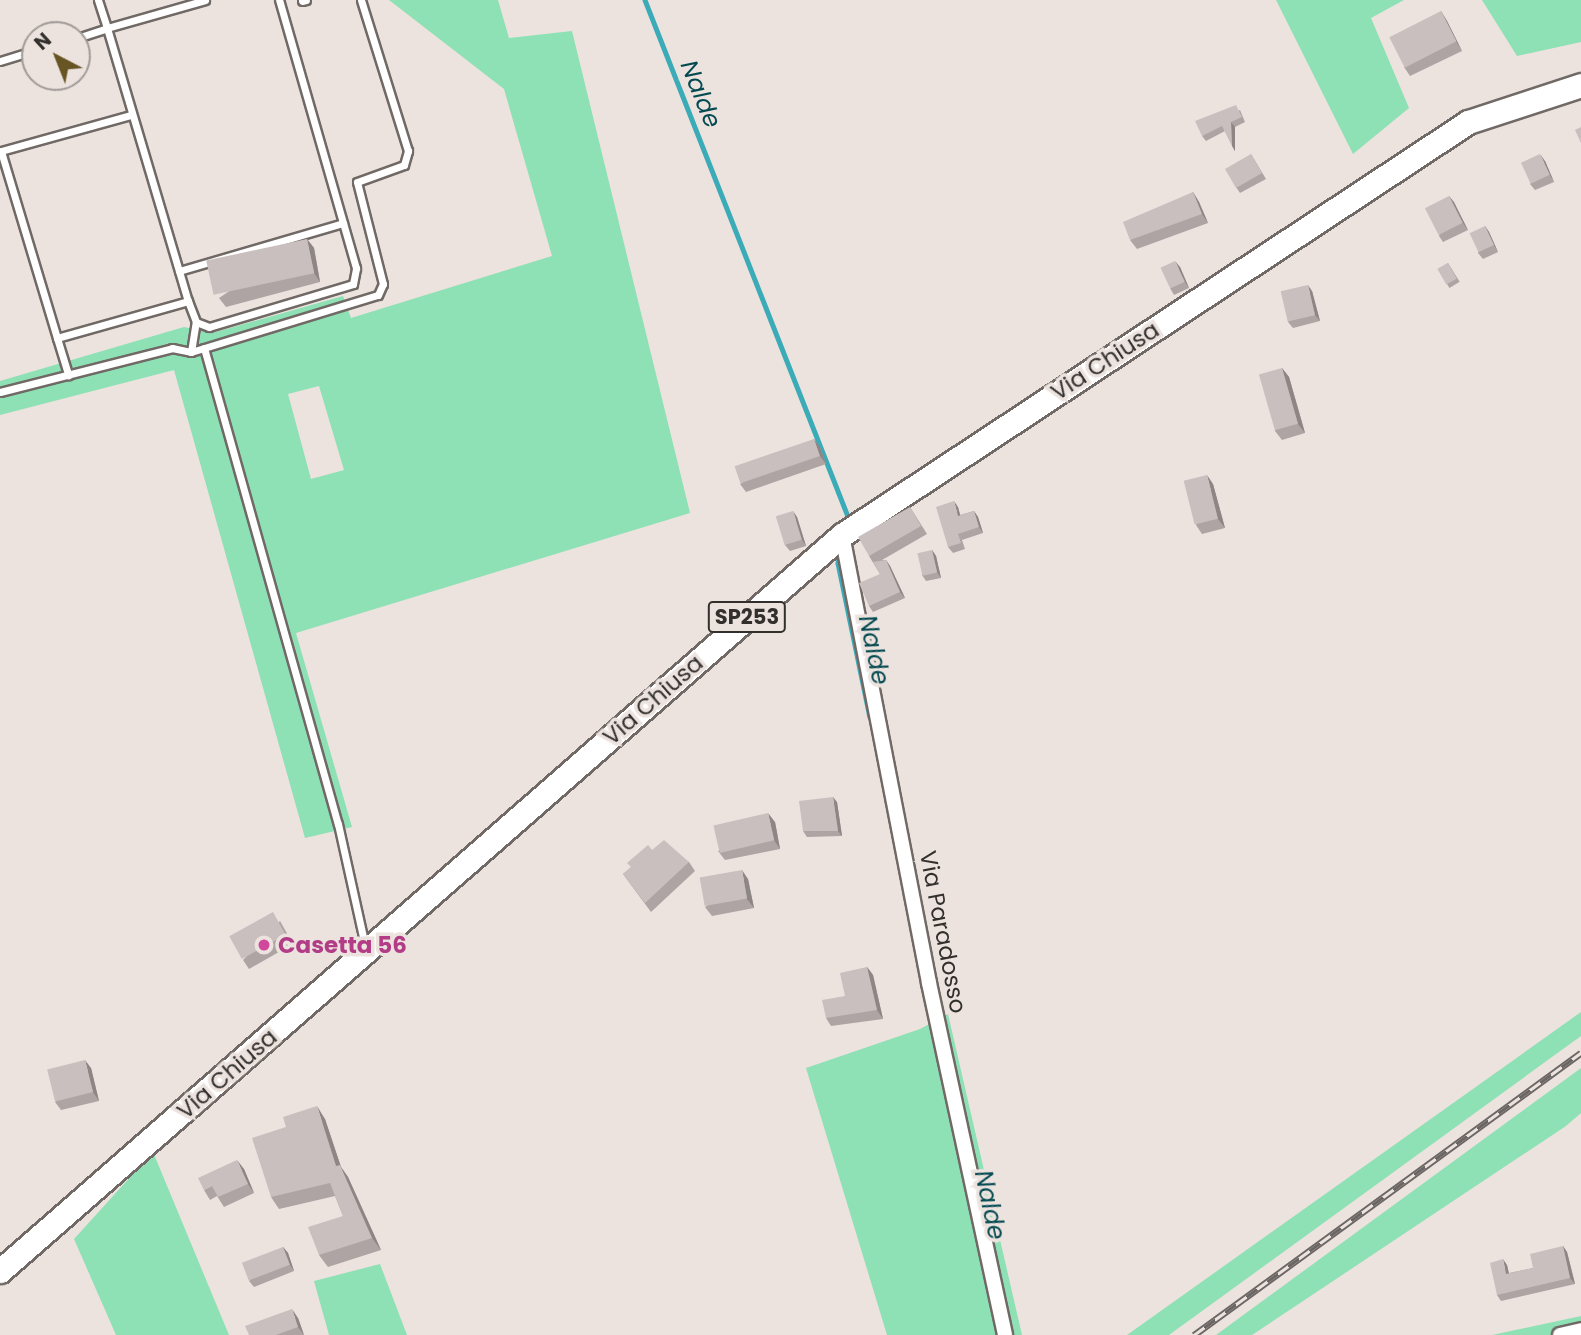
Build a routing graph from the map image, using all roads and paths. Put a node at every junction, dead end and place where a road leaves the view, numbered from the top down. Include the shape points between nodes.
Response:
1 (98, 0) edge
2 (205, 0) edge
3 (279, 0) edge
4 (361, 0) edge
5 (107, 29) junction
6 (91, 33) edge
7 (21, 54) edge
8 (0, 61) edge
9 (1581, 85) edge
10 (131, 115) junction
11 (1, 151) edge
12 (343, 223) junction
13 (179, 271) junction
14 (188, 301) junction
15 (196, 322) junction
16 (57, 338) junction
17 (204, 348) junction
18 (191, 352) junction
19 (68, 375) junction
20 (0, 392) edge
21 (842, 536) junction
22 (366, 953) junction
23 (0, 1271) edge
24 (1581, 1330) edge
25 (1005, 1335) edge
26 (1560, 1335) edge

1 - 5 lane
2 - 5 lane
3 - 12 lane
4 - 17 lane via 408,151 404,164 357,183 383,284 378,295
5 - 6 lane
5 - 10 lane
7 - 8 lane
9 - 21 main road, Via Chiusa / SP253 via 1468,122 910,486
10 - 11 lane
10 - 13 lane
11 - 16 lane
12 - 13 lane
12 - 15 lane via 356,268 354,284 209,327
13 - 14 lane
14 - 15 lane
14 - 16 lane
15 - 18 lane
16 - 19 lane
17 - 18 lane
17 - 22 lane via 338,824
18 - 19 lane via 172,348
19 - 20 lane
21 - 22 main road, Via Chiusa / SP253
21 - 25 street, Via Paradosso via 929,983
22 - 23 main road, Via Chiusa / SP253
24 - 26 street

